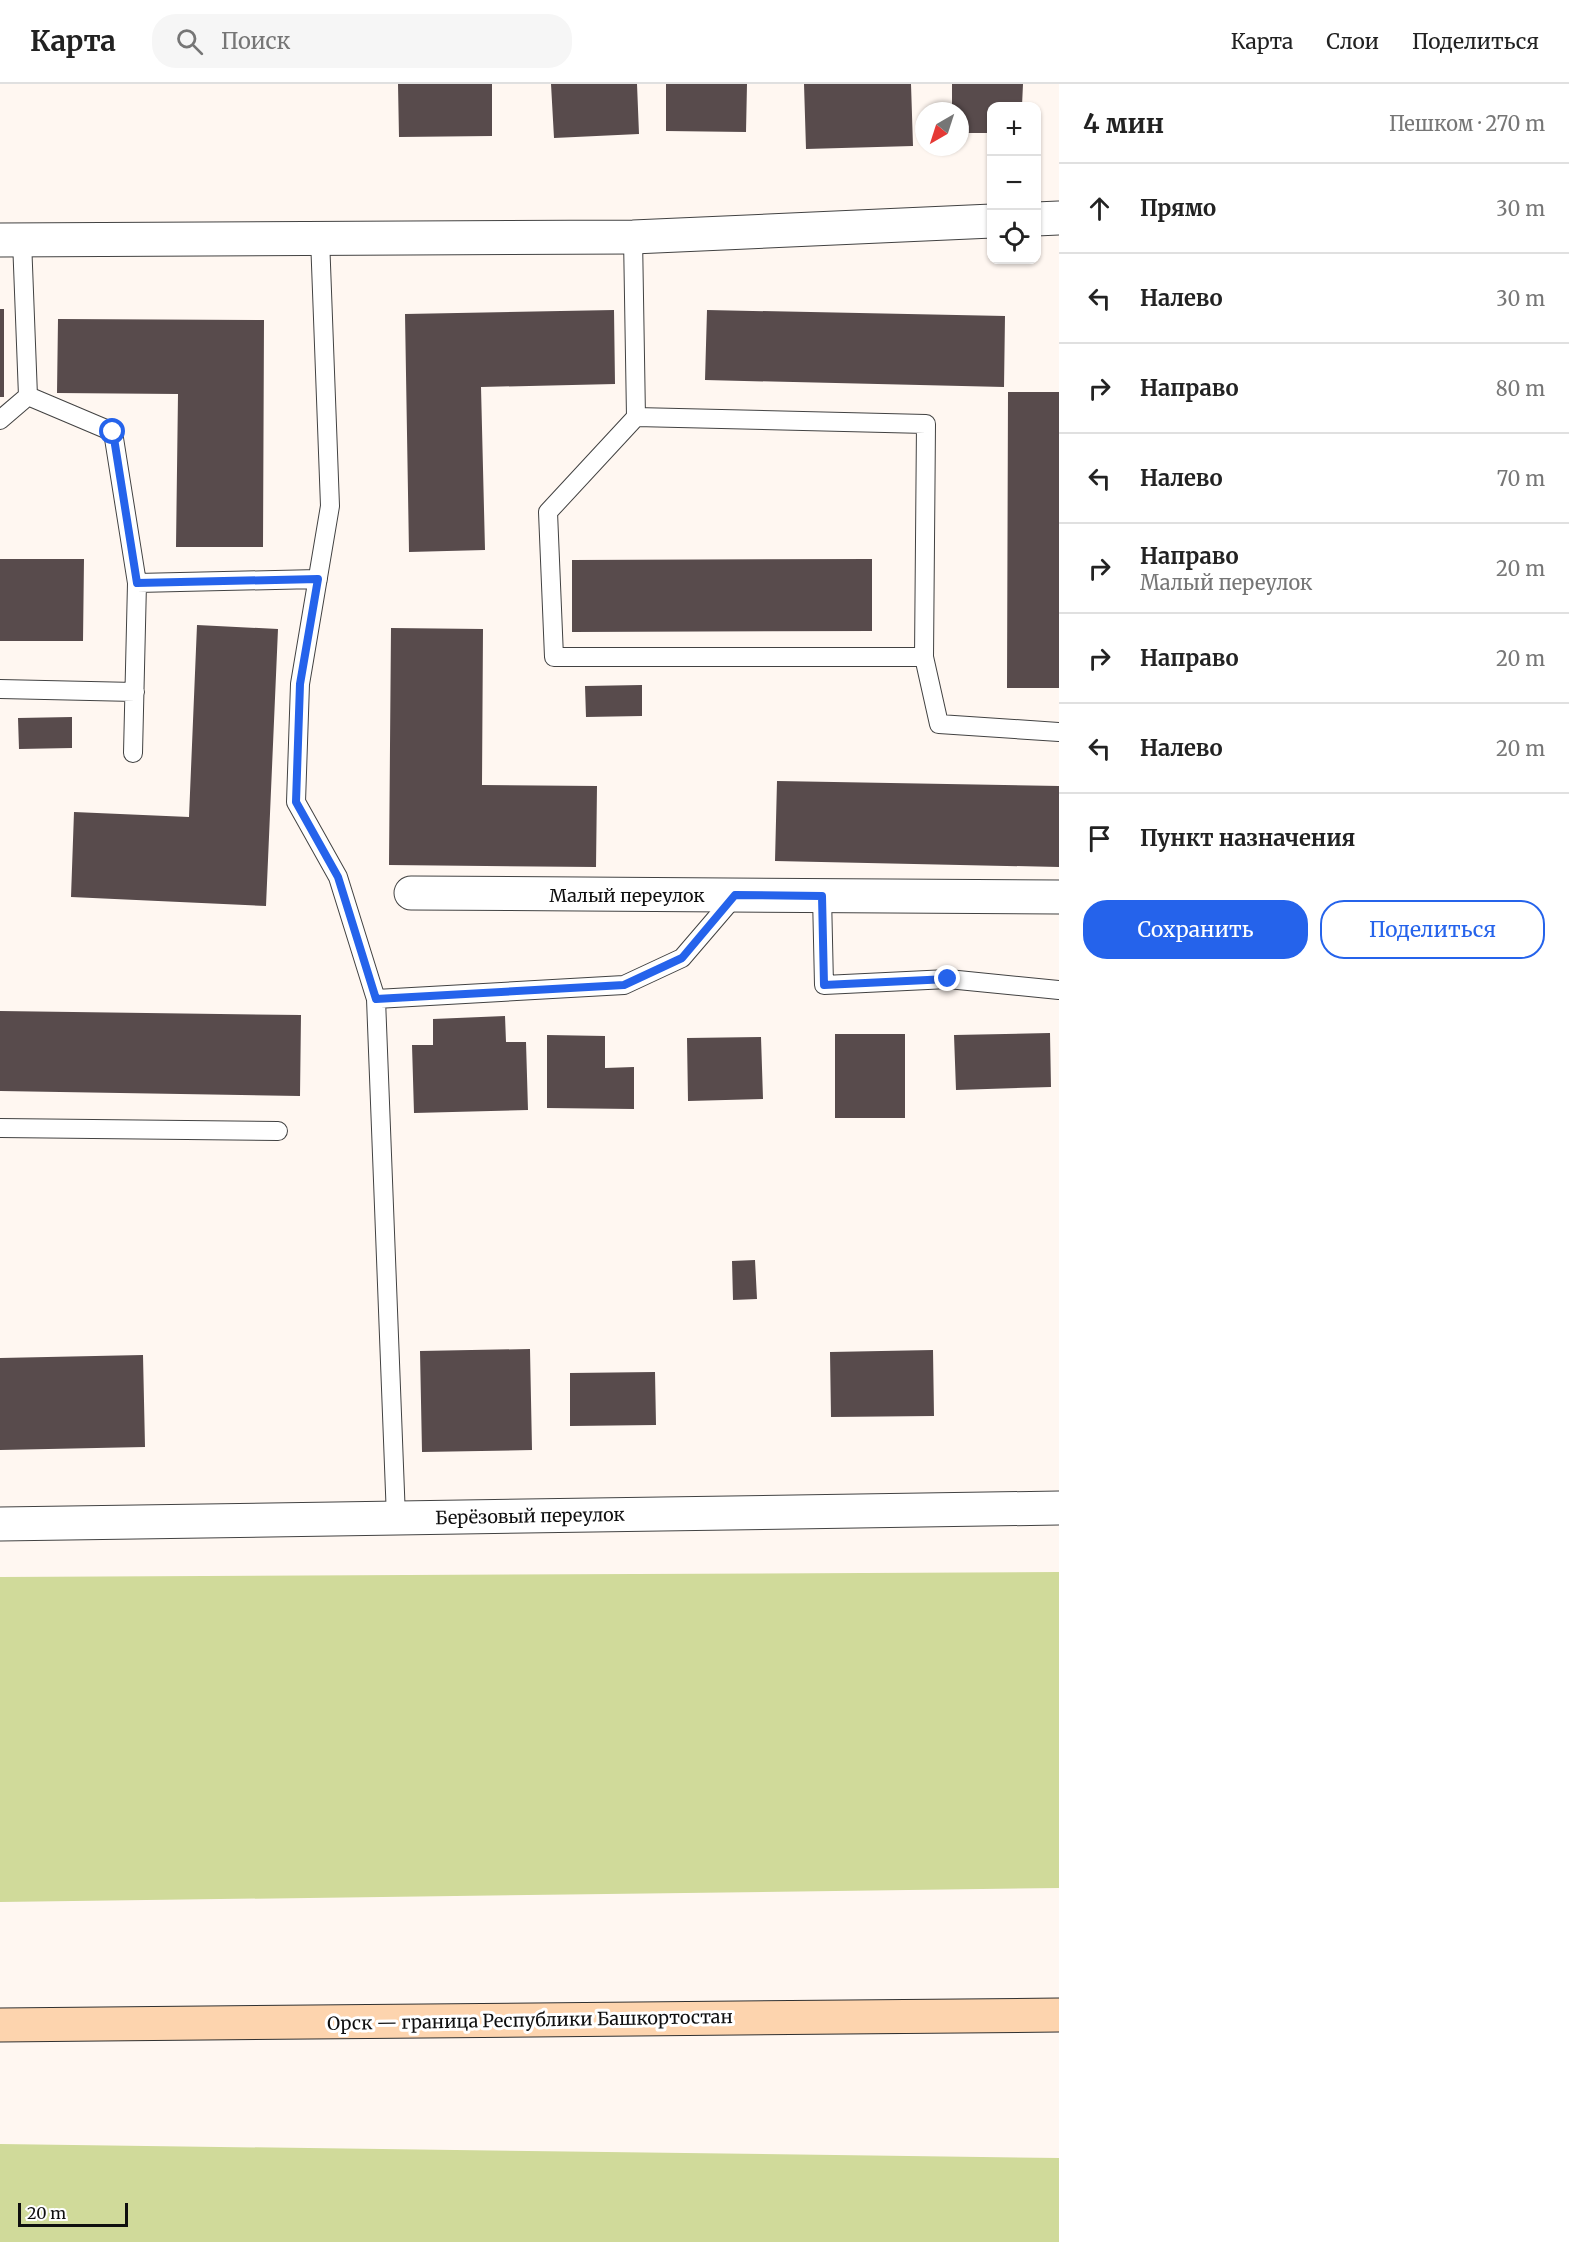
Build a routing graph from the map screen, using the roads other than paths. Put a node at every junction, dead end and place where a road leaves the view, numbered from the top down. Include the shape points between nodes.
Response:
1 (1059, 218) edge
2 (1041, 219) edge
3 (987, 221) edge
4 (633, 237) junction
5 (320, 238) junction
6 (11, 240) edge
7 (28, 396) junction
8 (636, 417) junction
9 (0, 420) edge
10 (318, 579) junction
11 (137, 583) junction
12 (924, 657) junction
13 (0, 689) edge
14 (135, 692) junction
15 (1059, 732) edge
16 (134, 753) dead end
17 (411, 893) dead end
18 (735, 895) junction
19 (822, 896) junction
20 (1059, 897) edge
21 (1059, 990) edge
22 (376, 999) junction
23 (0, 1128) edge
24 (278, 1131) dead end
25 (1059, 1508) edge
26 (396, 1518) junction
27 (0, 1524) edge
28 (1059, 2015) edge
29 (0, 2025) edge

1 - 2 street
3 - 4 street
4 - 5 street
4 - 8 lane
5 - 6 street
5 - 10 lane via 330,507
6 - 7 lane
7 - 9 lane
7 - 11 lane via 113,432
8 - 12 lane via 926,424
8 - 12 lane via 548,512 554,657
10 - 11 lane
10 - 22 lane via 300,684 296,802 338,877
11 - 14 lane
12 - 15 lane via 939,724
13 - 14 lane
14 - 16 lane
17 - 18 street, Малый переулок
18 - 19 street, Малый переулок
18 - 22 lane via 682,958 624,985
19 - 20 street, Малый переулок
19 - 21 lane via 824,985 948,979
22 - 26 lane
23 - 24 lane
25 - 26 street, Берёзовый переулок
26 - 27 street, Берёзовый переулок
28 - 29 main road, Орск — граница Республики Башкортостан

